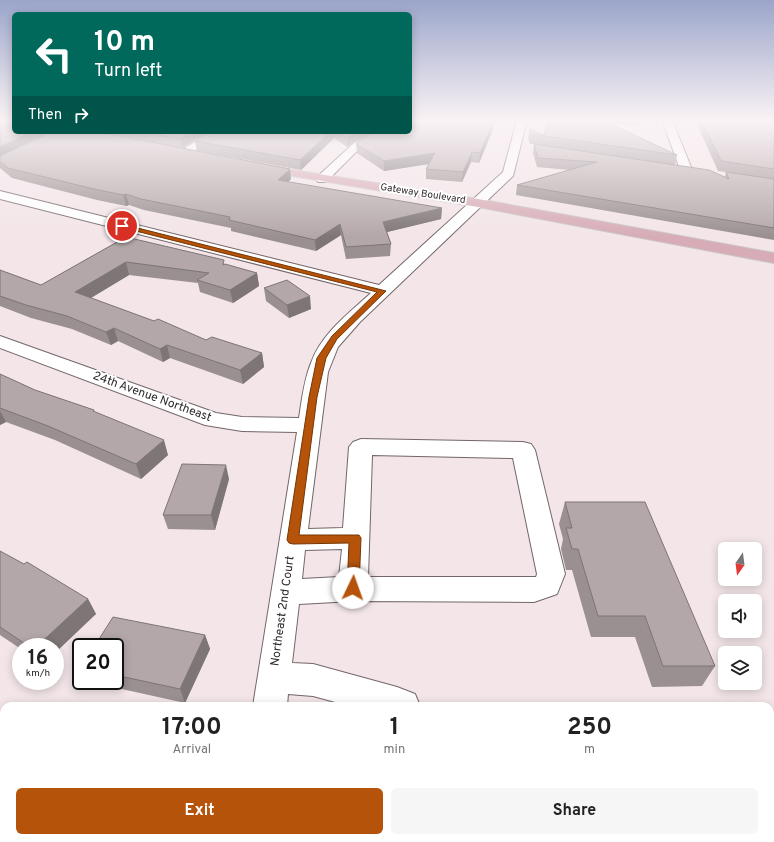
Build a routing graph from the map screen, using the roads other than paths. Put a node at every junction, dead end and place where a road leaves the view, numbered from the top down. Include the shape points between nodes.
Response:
1 (343, 159) edge
2 (514, 159) edge
3 (682, 159) edge
4 (245, 165) edge
5 (671, 170) edge
6 (687, 172) junction
7 (701, 174) edge
8 (322, 179) junction
9 (0, 195) edge
10 (478, 203) junction
11 (774, 258) edge
12 (382, 291) junction
13 (0, 342) edge
14 (309, 425) junction
15 (355, 538) junction
16 (293, 540) junction
17 (353, 588) junction
18 (286, 592) junction
19 (272, 692) edge
20 (397, 702) edge

1 - 8 street
2 - 10 street, Northeast 2nd Court via 509,173
3 - 6 street
4 - 8 main road, Gateway Boulevard
5 - 6 street
6 - 7 street
8 - 10 main road, Gateway Boulevard
9 - 12 street
10 - 11 main road, Gateway Boulevard
10 - 12 street, Northeast 2nd Court
12 - 14 street, Northeast 2nd Court via 334,337 322,358 316,374
13 - 14 street, 24th Avenue Northeast via 213,420 248,424
14 - 16 street, Northeast 2nd Court
15 - 16 street
15 - 17 street
15 - 17 street via 361,446 523,450 551,574 547,585 534,590
16 - 18 street, Northeast 2nd Court
17 - 18 street
18 - 19 street, Northeast 2nd Court
19 - 20 street via 313,680

